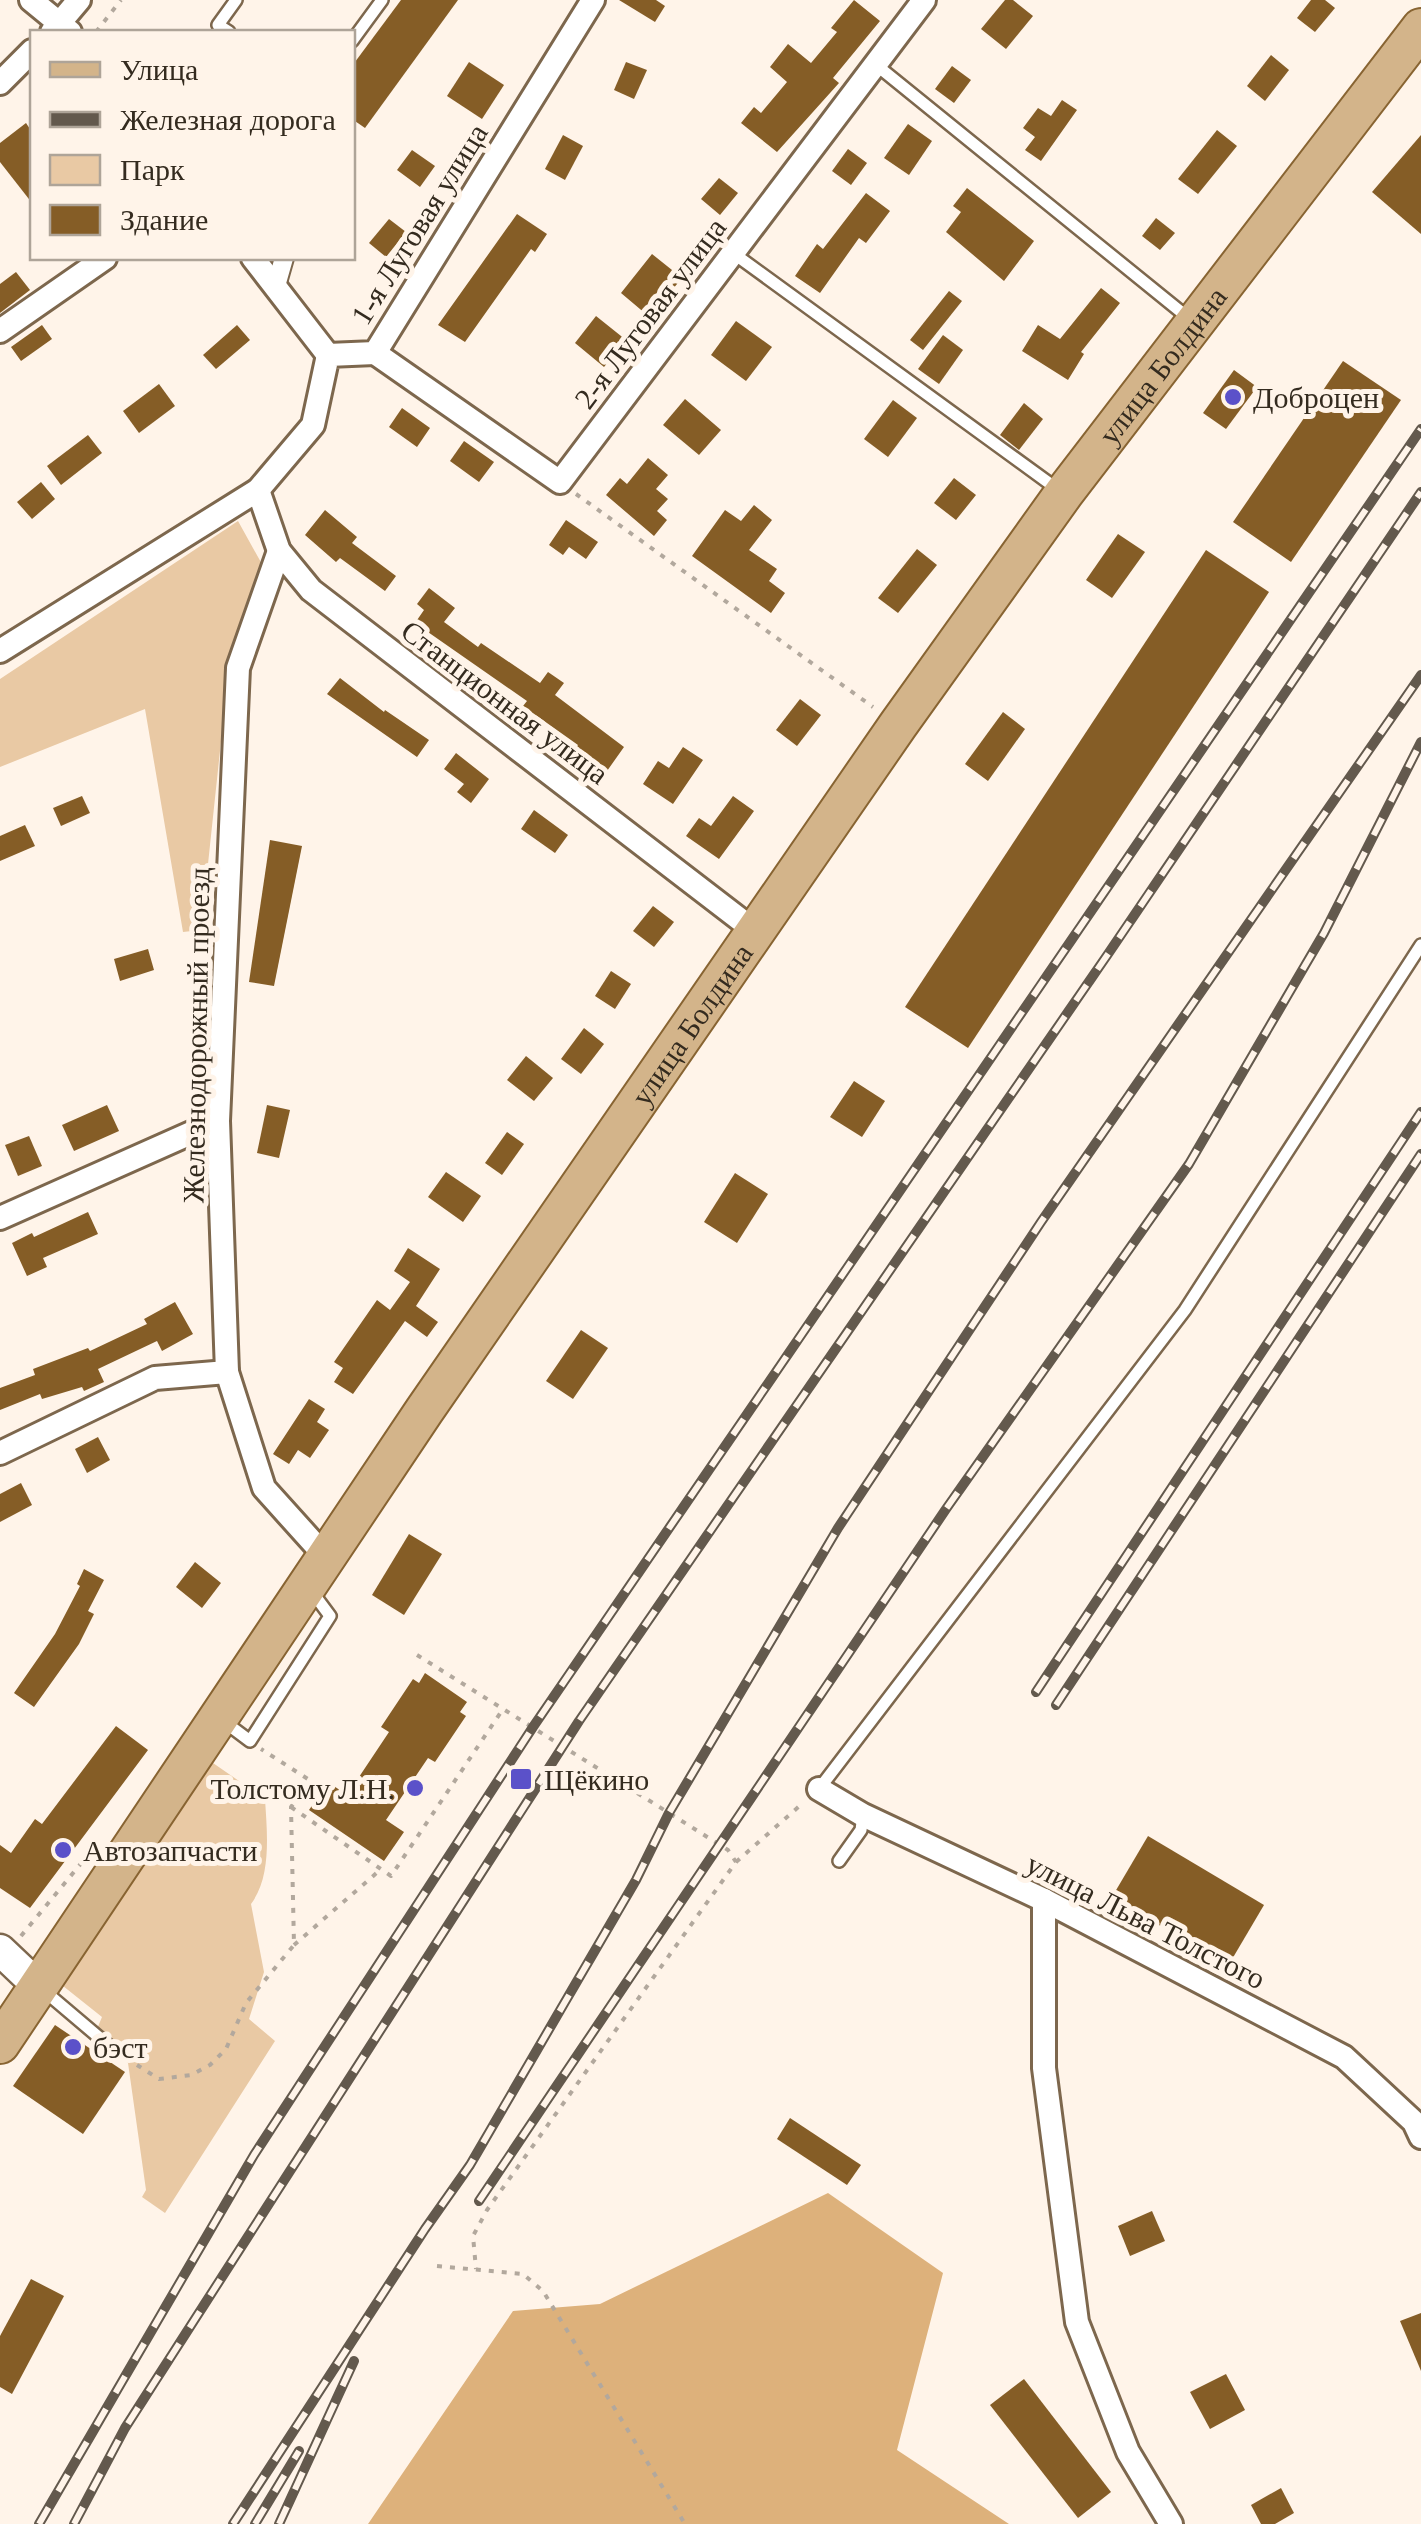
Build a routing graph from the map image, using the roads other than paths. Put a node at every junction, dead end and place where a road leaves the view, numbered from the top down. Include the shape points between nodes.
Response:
1 (30, 0) edge
2 (79, 0) edge
3 (236, 0) edge
4 (382, 0) edge
5 (593, 0) edge
6 (924, 0) edge
7 (1421, 28) edge
8 (61, 29) edge
9 (226, 30) edge
10 (355, 36) edge
11 (30, 53) edge
12 (875, 64) junction
13 (0, 83) edge
14 (733, 253) junction
15 (102, 260) edge
16 (254, 260) edge
17 (283, 260) edge
18 (276, 286) junction
19 (1194, 323) junction
20 (0, 331) edge
21 (374, 353) junction
22 (328, 355) junction
23 (258, 490) junction
24 (1064, 494) junction
25 (279, 551) junction
26 (0, 652) edge
27 (754, 931) junction
28 (1421, 944) edge
29 (218, 1121) junction
30 (0, 1218) edge
31 (228, 1372) junction
32 (0, 1453) edge
33 (317, 1571) junction
34 (219, 1718) junction
35 (819, 1789) joint
36 (863, 1816) junction
37 (839, 1861) dead end
38 (1044, 1900) junction
39 (0, 1950) edge
40 (38, 1986) junction
41 (0, 2044) edge
42 (114, 2050) road end
43 (1421, 2137) edge
44 (1171, 2524) edge

1 - 8 street
2 - 8 street
3 - 9 lane via 218,25
4 - 10 lane
5 - 21 street, 1-я Луговая улица
6 - 12 street, 2-я Луговая улица
7 - 19 main road, улица Болдина
11 - 13 street
12 - 14 street, 2-я Луговая улица
12 - 19 lane
14 - 21 street, 2-я Луговая улица via 560,482
14 - 24 lane
15 - 20 street
16 - 18 street
17 - 18 street
18 - 22 street
19 - 24 main road, улица Болдина
21 - 22 street, 1-я Луговая улица
22 - 23 street, 1-я Луговая улица via 313,425
23 - 25 street, Станционная улица
23 - 26 street, 1-я Луговая улица
24 - 27 main road, улица Болдина
25 - 27 street, Станционная улица via 311,590
25 - 29 street, Железнодорожный проезд via 238,668
27 - 33 main road, улица Болдина
28 - 35 lane via 1185,1310
29 - 30 street
29 - 31 street, Железнодорожный проезд
31 - 32 street via 155,1378
31 - 33 street, Железнодорожный проезд via 264,1488
33 - 34 main road, улица Болдина
33 - 34 lane via 330,1616 250,1741
34 - 40 main road, улица Болдина
35 - 36 street, улица Льва Толстого
36 - 37 lane via 862,1830
36 - 38 street, улица Льва Толстого
38 - 43 street, улица Льва Толстого via 1344,2057 1414,2122
38 - 44 street via 1044,2068 1078,2322 1128,2452
39 - 40 street
40 - 41 main road, улица Болдина
40 - 42 lane

